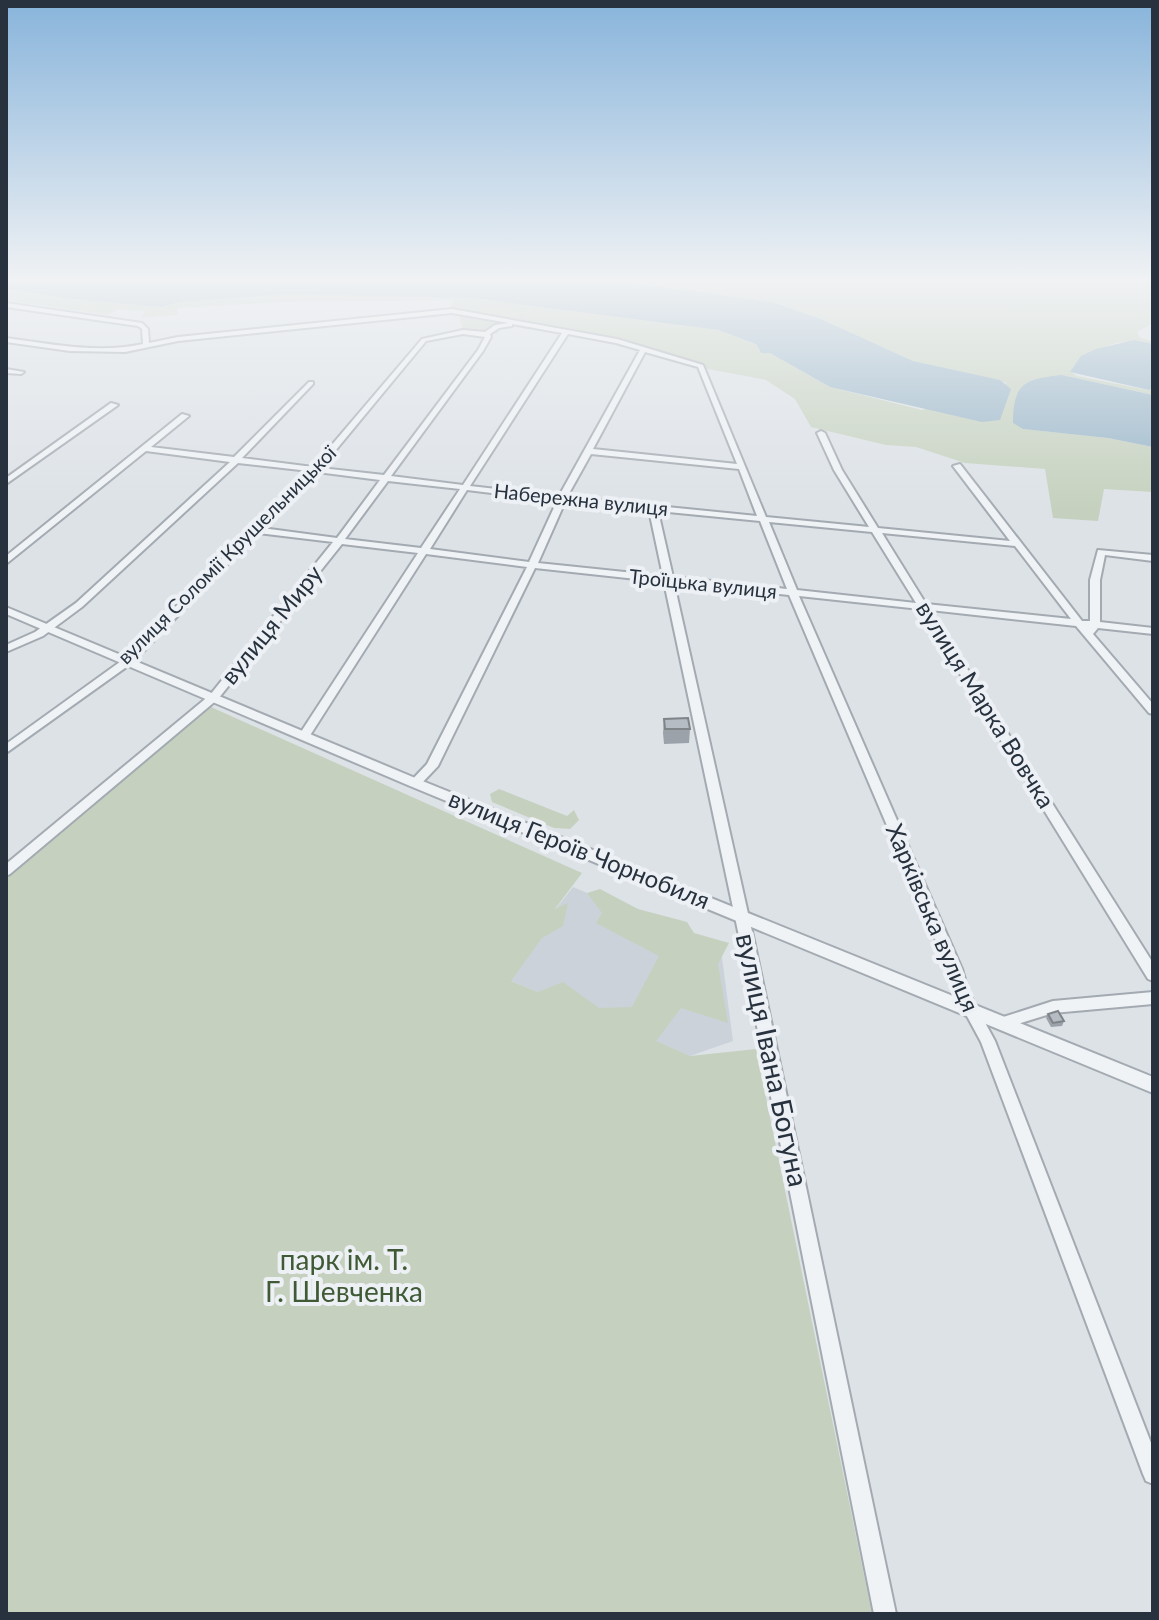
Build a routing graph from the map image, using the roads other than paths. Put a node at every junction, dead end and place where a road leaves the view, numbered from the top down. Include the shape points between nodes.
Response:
1 (411, 358) edge
2 (475, 358) edge
3 (549, 358) edge
4 (639, 358) edge
5 (674, 358) edge
6 (6, 371) edge
7 (21, 372) dead end
8 (311, 383) dead end
9 (114, 405) dead end
10 (185, 416) dead end
11 (821, 433) dead end
12 (145, 449) junction
13 (587, 451) junction
14 (235, 461) junction
15 (957, 466) dead end
16 (742, 467) junction
17 (313, 470) junction
18 (385, 477) junction
19 (6, 482) edge
20 (465, 488) junction
21 (562, 499) junction
22 (653, 508) junction
23 (763, 518) junction
24 (876, 529) junction
25 (255, 530) junction
26 (339, 541) junction
27 (1017, 544) junction
28 (422, 552) junction
29 (1153, 558) edge
30 (6, 561) edge
31 (533, 565) junction
32 (669, 580) junction
33 (796, 593) junction
34 (924, 607) junction
35 (6, 610) edge
36 (1079, 623) junction
37 (48, 628) junction
38 (1092, 630) junction
39 (1153, 631) edge
40 (6, 649) edge
41 (128, 661) junction
42 (214, 697) junction
43 (1153, 711) edge
44 (305, 735) junction
45 (6, 749) edge
46 (415, 783) junction
47 (6, 871) edge
48 (742, 916) junction
49 (1153, 975) edge
50 (1153, 998) edge
51 (971, 1010) junction
52 (1002, 1023) junction
53 (1153, 1085) edge
54 (1153, 1474) edge
55 (885, 1614) edge

1 - 17 street, вулиця Соломії Крушельницької
2 - 18 street, вулиця Миру
3 - 20 street
4 - 13 street
5 - 16 street, Харківська вулиця via 701,366
6 - 7 street
8 - 14 street
9 - 19 street
10 - 12 street
11 - 24 street, вулиця Марка Вовчка
12 - 14 street, Набережна вулиця
12 - 30 street
13 - 16 street
13 - 21 street
14 - 17 street, Набережна вулиця
14 - 37 street
15 - 27 street
16 - 23 street, Харківська вулиця
17 - 18 street, Набережна вулиця
17 - 25 street, вулиця Соломії Крушельницької
18 - 20 street, Набережна вулиця
18 - 26 street, вулиця Миру
20 - 21 street, Набережна вулиця
20 - 28 street
21 - 22 street, Набережна вулиця
21 - 31 street
22 - 23 street, Набережна вулиця
22 - 32 street, вулиця Івана Богуна
23 - 24 street, Набережна вулиця
23 - 33 street, Харківська вулиця
24 - 27 street, Набережна вулиця
24 - 34 street, вулиця Марка Вовчка
25 - 26 street, Троїцька вулиця
25 - 41 street, вулиця Соломії Крушельницької
26 - 28 street, Троїцька вулиця
26 - 42 street, вулиця Миру
27 - 36 street
28 - 31 street, Троїцька вулиця
28 - 44 street
29 - 38 street via 1101,552
31 - 32 street, Троїцька вулиця
31 - 46 street via 432,766
32 - 33 street, Троїцька вулиця
32 - 48 street, вулиця Івана Богуна
33 - 34 street, Троїцька вулиця
33 - 51 street, Харківська вулиця
34 - 36 street, Троїцька вулиця
34 - 49 street, вулиця Марка Вовчка
35 - 37 street, вулиця Героїв Чорнобиля
36 - 38 street
37 - 40 street
37 - 41 street, вулиця Героїв Чорнобиля
38 - 39 street
38 - 43 street
41 - 42 street, вулиця Героїв Чорнобиля
41 - 45 street, вулиця Соломії Крушельницької
42 - 44 street, вулиця Героїв Чорнобиля
42 - 47 street, вулиця Миру
44 - 46 street, вулиця Героїв Чорнобиля
46 - 48 street, вулиця Героїв Чорнобиля
48 - 51 street, вулиця Героїв Чорнобиля
48 - 55 street, вулиця Івана Богуна
50 - 52 street via 1053,1007
51 - 52 street, вулиця Героїв Чорнобиля
51 - 54 street, Харківська вулиця via 988,1041
52 - 53 street, вулиця Героїв Чорнобиля

